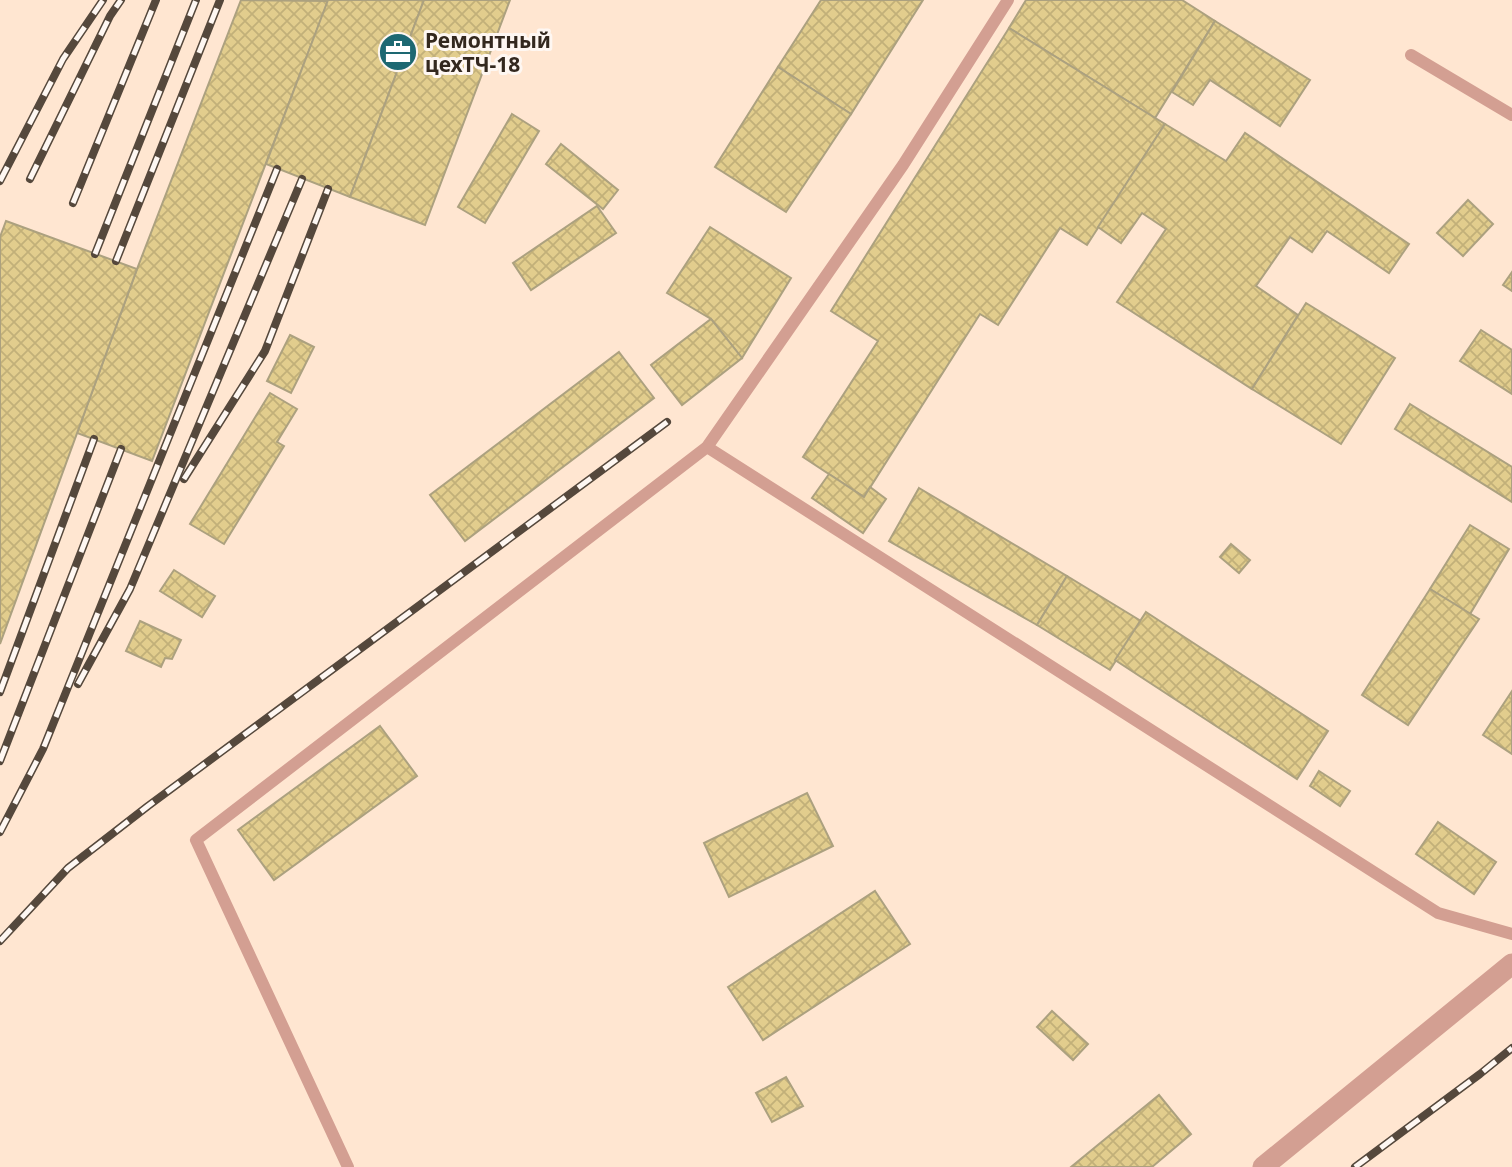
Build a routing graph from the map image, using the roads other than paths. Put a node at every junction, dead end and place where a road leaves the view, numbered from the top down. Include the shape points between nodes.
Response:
1 (1008, 0) edge
2 (1411, 55) dead end
3 (1512, 115) edge
4 (708, 447) junction
5 (1512, 934) edge
6 (1512, 964) edge
7 (348, 1167) edge
8 (1264, 1167) edge

1 - 4 lane via 903,165
2 - 3 lane
4 - 5 lane via 1438,913
4 - 7 lane via 196,840
6 - 8 street

